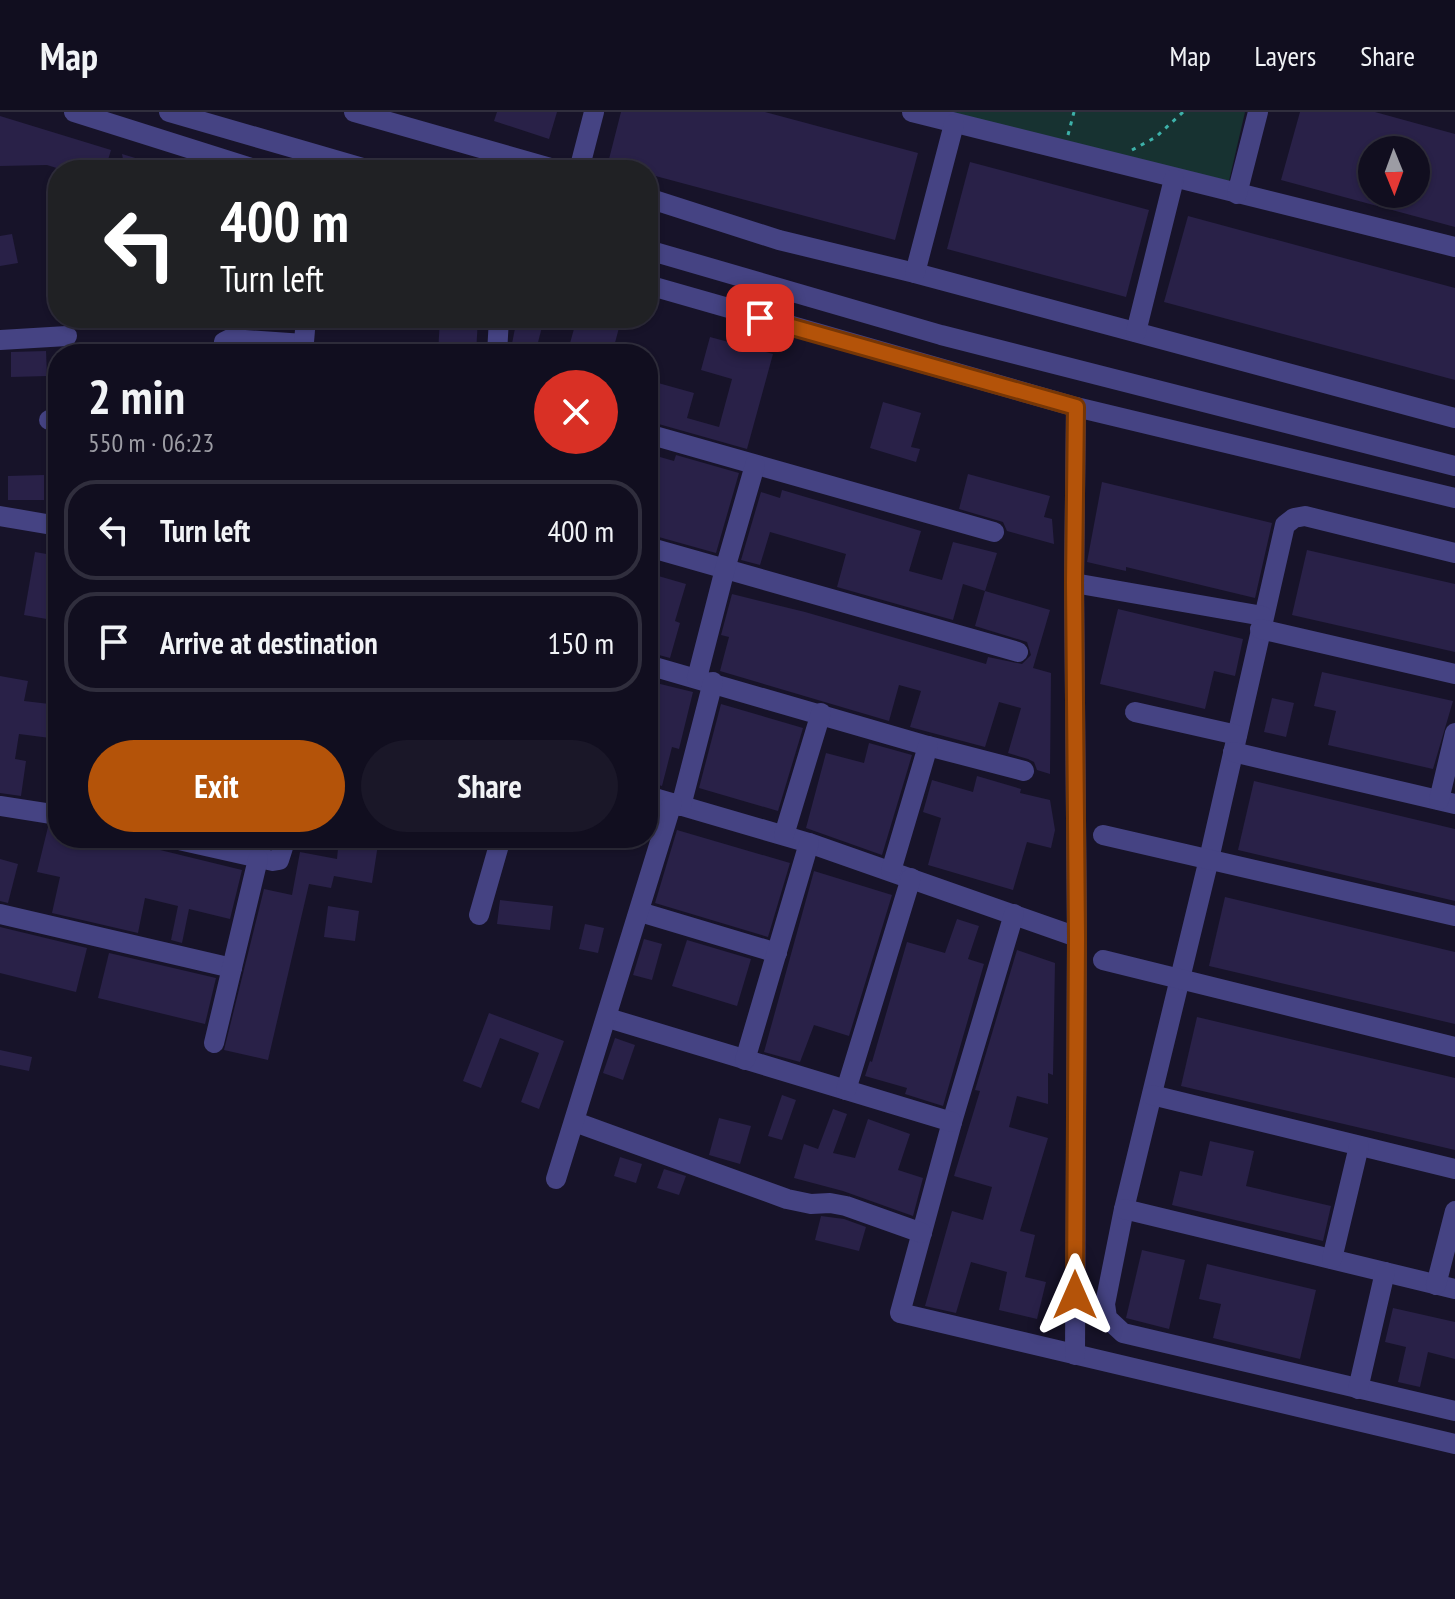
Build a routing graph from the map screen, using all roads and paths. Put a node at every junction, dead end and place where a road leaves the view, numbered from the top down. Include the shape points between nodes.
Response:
1 (74, 112) edge
2 (169, 112) edge
3 (354, 112) edge
4 (594, 112) edge
5 (912, 112) edge
6 (1074, 112) edge
7 (1183, 112) edge
8 (1258, 112) edge
9 (954, 124) junction
10 (1066, 143) dead end
11 (1127, 153) dead end
12 (226, 160) edge
13 (335, 160) edge
14 (523, 160) edge
15 (582, 160) edge
16 (1174, 179) junction
17 (1237, 194) junction
18 (658, 201) edge
19 (1455, 247) edge
20 (658, 253) edge
21 (915, 273) junction
22 (658, 288) edge
23 (1136, 332) junction
24 (67, 336) dead end
25 (0, 340) edge
26 (224, 344) edge
27 (266, 344) edge
28 (1076, 407) junction
29 (1455, 418) edge
30 (658, 437) edge
31 (755, 465) junction
32 (1455, 466) edge
33 (1455, 498) edge
34 (0, 516) edge
35 (48, 524) edge
36 (994, 532) dead end
37 (658, 550) edge
38 (1455, 553) edge
39 (725, 569) junction
40 (1074, 583) junction
41 (1262, 622) junction
42 (1018, 652) dead end
43 (658, 668) edge
44 (1455, 674) edge
45 (705, 680) junction
46 (1135, 712) dead end
47 (821, 713) junction
48 (1455, 733) edge
49 (1235, 744) junction
50 (928, 746) junction
51 (1024, 771) dead end
52 (658, 799) edge
53 (1447, 802) edge
54 (676, 804) junction
55 (0, 806) edge
56 (48, 813) edge
57 (784, 835) junction
58 (1103, 835) dead end
59 (809, 843) junction
60 (212, 848) edge
61 (283, 848) edge
62 (498, 848) edge
63 (258, 859) junction
64 (1209, 859) junction
65 (891, 871) junction
66 (911, 878) junction
67 (640, 912) junction
68 (0, 914) edge
69 (1014, 914) junction
70 (479, 915) dead end
71 (1455, 916) edge
72 (1077, 937) junction
73 (777, 953) junction
74 (1103, 960) dead end
75 (232, 968) junction
76 (1180, 979) junction
77 (608, 1018) junction
78 (214, 1043) dead end
79 (1455, 1047) edge
80 (745, 1060) junction
81 (846, 1090) junction
82 (1152, 1095) junction
83 (575, 1122) junction
84 (952, 1122) junction
85 (1359, 1146) junction
86 (1455, 1169) edge
87 (556, 1179) dead end
88 (1124, 1209) junction
89 (1455, 1211) edge
90 (922, 1233) junction
91 (1332, 1259) junction
92 (1385, 1272) junction
93 (1446, 1287) edge
94 (1075, 1355) junction
95 (1358, 1389) junction
96 (1455, 1411) edge
97 (1455, 1444) edge

1 - 12 street
2 - 13 street
3 - 14 street
4 - 15 street
5 - 9 street
6 - 10 path
7 - 11 path via 1156,137
8 - 17 street
9 - 16 street
9 - 21 street
16 - 17 street
16 - 23 street
17 - 19 street
18 - 21 street via 779,240
20 - 32 street via 941,335
21 - 23 street
22 - 28 street
23 - 29 street
24 - 25 street
26 - 27 street via 230,339
28 - 33 street
28 - 40 street
30 - 31 street
31 - 36 street
31 - 39 street
34 - 35 street
37 - 39 street
38 - 41 street via 1305,516 1294,518 1285,525
39 - 42 street
39 - 45 street
40 - 41 street
40 - 72 street
41 - 44 street
41 - 49 street
43 - 45 street
45 - 47 street
45 - 54 street
46 - 49 street
47 - 50 street
47 - 57 street
48 - 53 street
49 - 53 street
49 - 64 street
50 - 51 street
50 - 65 street
52 - 54 street
54 - 57 street
54 - 67 street
55 - 56 street
57 - 59 street
58 - 64 street
59 - 65 street
59 - 73 street
60 - 63 street
61 - 63 street via 279,860
62 - 70 street
63 - 75 street
64 - 71 street
64 - 76 street
65 - 66 street
66 - 69 street
66 - 81 street
67 - 73 street
67 - 77 street
68 - 75 street
69 - 72 street
69 - 84 street
72 - 94 street
73 - 80 street
74 - 76 street
75 - 78 street
76 - 79 street
76 - 82 street
77 - 80 street
77 - 83 street
80 - 81 street
81 - 84 street
82 - 85 street
82 - 88 street
83 - 87 street
83 - 90 street via 787,1199 846,1206
84 - 90 street
85 - 86 street
85 - 91 street
88 - 91 street
88 - 95 street via 1105,1304 1107,1318 1117,1329
89 - 93 street
90 - 94 street via 900,1313
91 - 92 street
92 - 93 street
92 - 95 street
94 - 97 street
95 - 96 street

